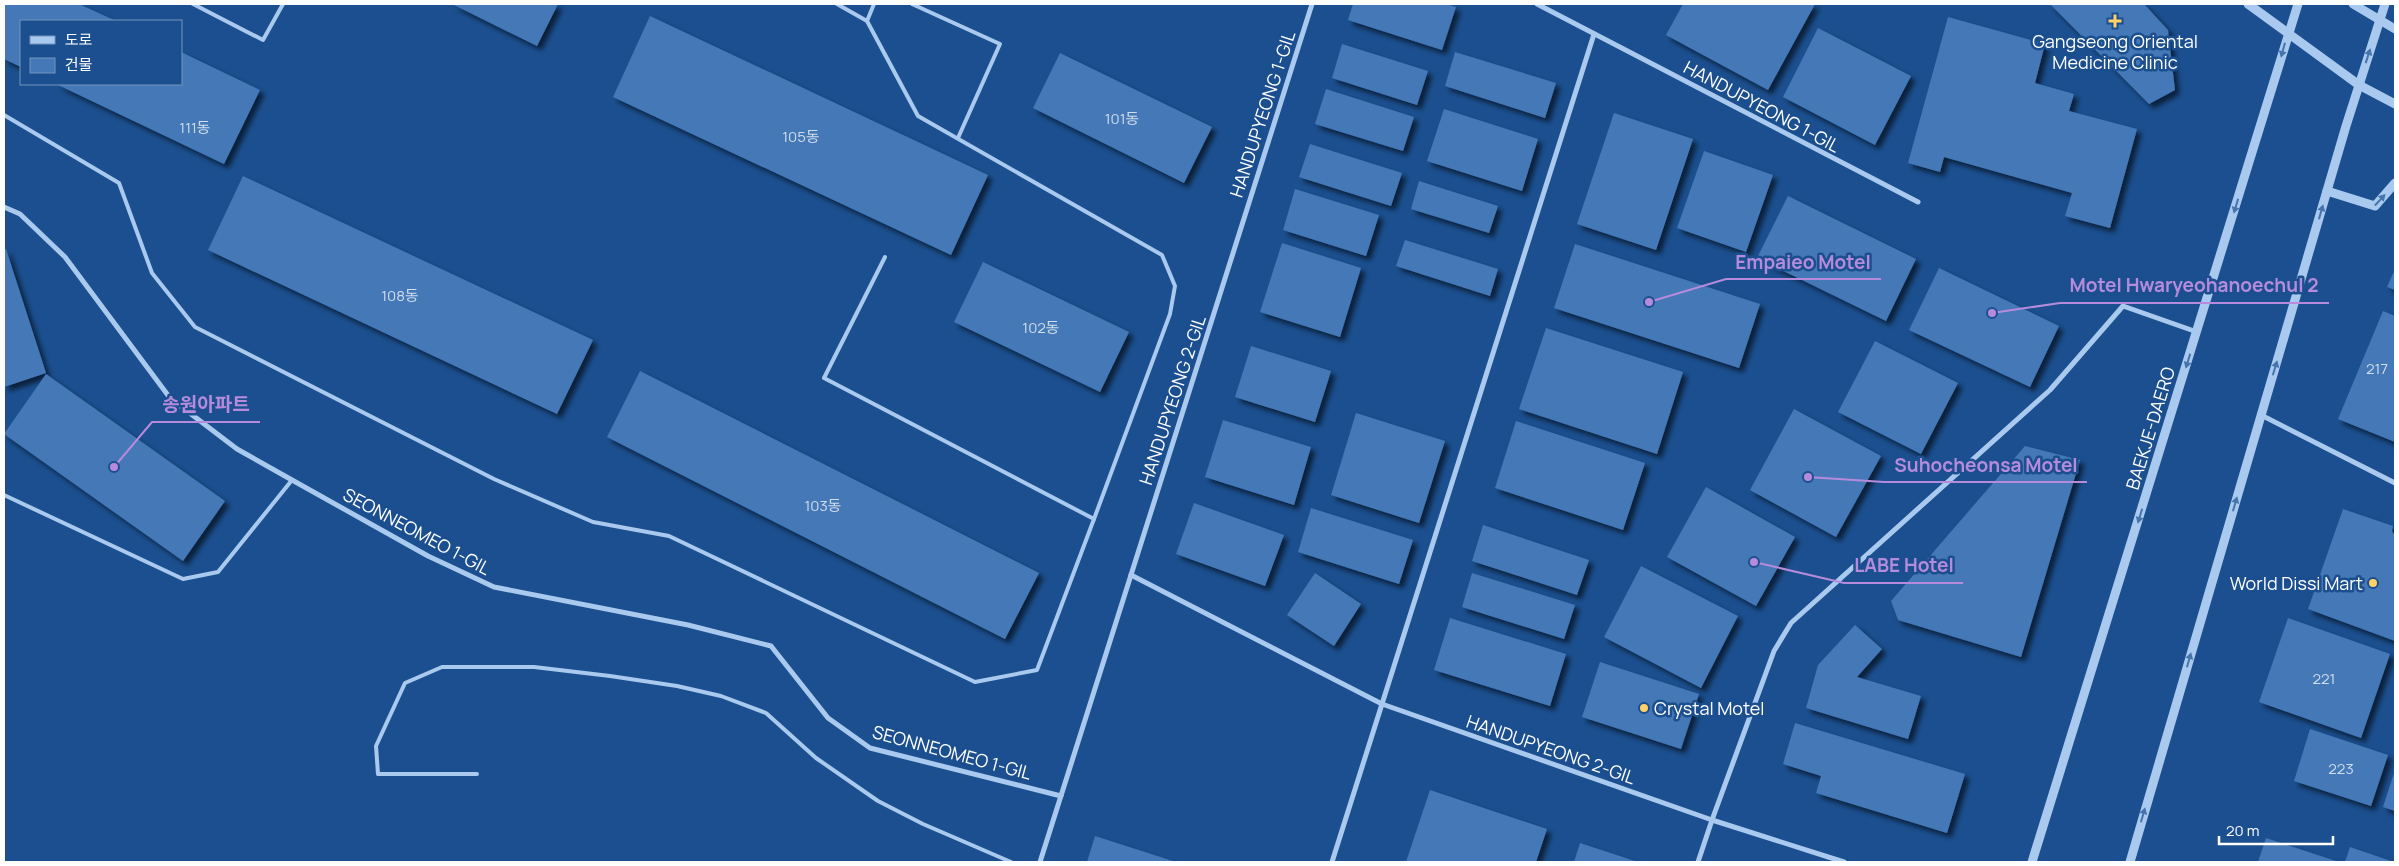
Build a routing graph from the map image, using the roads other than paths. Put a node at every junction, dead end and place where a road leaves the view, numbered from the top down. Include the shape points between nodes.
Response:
1 (193, 4) edge
2 (283, 4) edge
3 (837, 4) edge
4 (874, 4) edge
5 (912, 4) edge
6 (1312, 4) edge
7 (1537, 4) edge
8 (2248, 4) edge
9 (2298, 4) edge
10 (2353, 4) edge
11 (2385, 4) edge
12 (2380, 20) junction
13 (867, 21) junction
14 (2395, 29) edge
15 (2288, 33) junction
16 (1594, 34) junction
17 (2359, 84) junction
18 (2395, 104) edge
19 (4, 115) edge
20 (958, 138) junction
21 (2395, 183) edge
22 (2327, 192) junction
23 (1918, 202) dead end
24 (4, 207) edge
25 (1239, 233) joint
26 (885, 257) dead end
27 (2197, 332) junction
28 (2261, 414) junction
29 (292, 480) junction
30 (2395, 482) edge
31 (4, 494) edge
32 (1094, 519) junction
33 (1131, 574) junction
34 (1382, 704) junction
35 (477, 774) dead end
36 (1061, 796) junction
37 (1712, 820) junction
38 (1011, 862) edge
39 (1040, 862) edge
40 (1332, 862) edge
41 (1698, 862) edge
42 (1844, 862) edge
43 (2032, 862) edge
44 (2130, 862) edge

1 - 2 lane via 263,40
3 - 13 lane
4 - 13 lane
5 - 20 lane via 1000,44
6 - 25 street, HANDUPYEONG 1-GIL
7 - 16 street, HANDUPYEONG 1-GIL
8 - 15 street
9 - 15 street, BAEKJE-DAERO
10 - 12 street
11 - 12 street
12 - 14 street
17 -> 12 street
13 - 20 lane via 918,116
15 - 17 street
15 -> 27 street, BAEKJE-DAERO
16 - 23 street, HANDUPYEONG 1-GIL
16 - 34 street
17 - 18 street
17 - 22 street
19 - 32 lane via 119,183 152,273 195,327 494,479 593,522 669,536 975,682 1037,670
20 - 32 lane via 1162,255 1175,286 1170,314
22 -> 21 street via 2375,206
28 -> 22 street
24 - 29 street, SEONNEOMEO 1-GIL via 20,214 65,258 170,398 237,449
25 - 33 street, HANDUPYEONG 2-GIL
26 - 32 lane via 824,378
27 - 37 street via 2123,306 2050,390 1791,623 1774,651
27 -> 43 street, BAEKJE-DAERO
28 - 30 street
44 -> 28 street
29 - 31 lane via 218,572 183,579
29 - 36 street, SEONNEOMEO 1-GIL via 428,556 494,587 688,625 771,646 828,718 870,748
33 - 34 street, HANDUPYEONG 2-GIL
33 - 36 street, HANDUPYEONG 2-GIL
34 - 37 street, HANDUPYEONG 2-GIL
34 - 40 street
35 - 38 lane via 378,774 376,746 405,683 442,667 525,667 677,686 721,696 766,714 816,758 878,801
36 - 39 street, HANDUPYEONG 2-GIL
37 - 41 street
37 - 42 street, HANDUPYEONG 2-GIL

